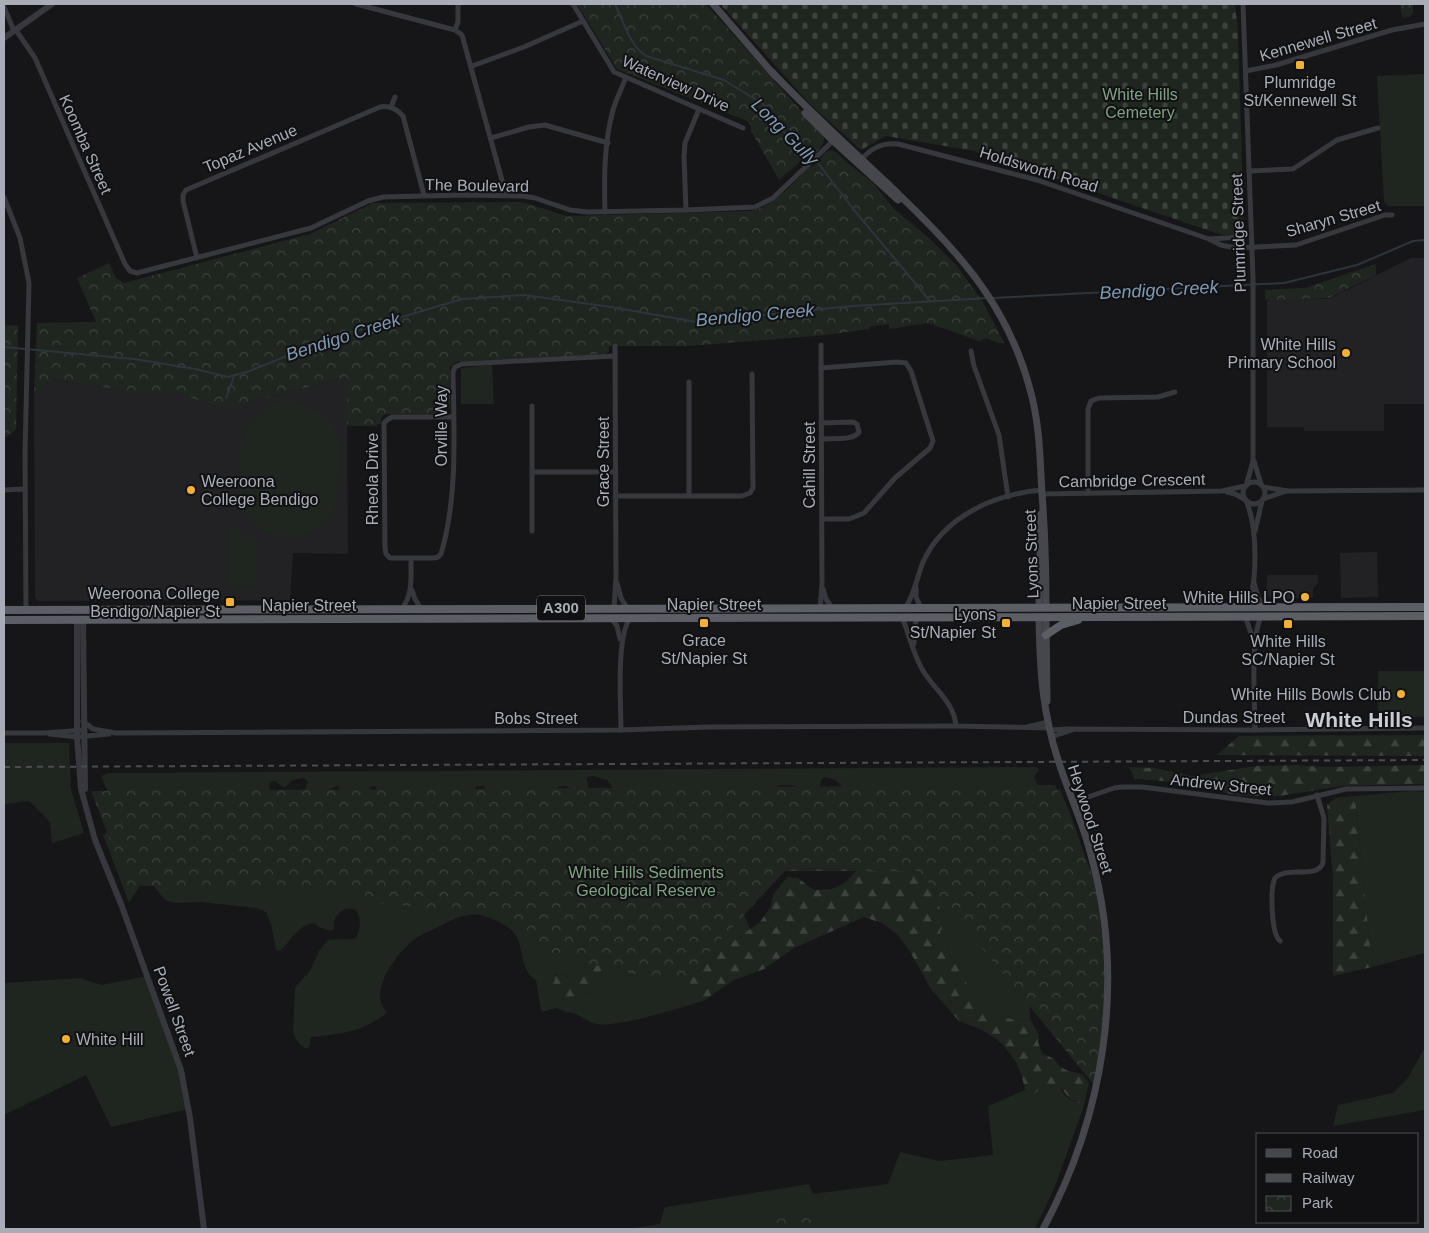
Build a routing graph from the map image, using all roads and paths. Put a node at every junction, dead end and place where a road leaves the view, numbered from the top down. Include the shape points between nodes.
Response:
1 (52, 4) edge
2 (357, 4) edge
3 (458, 4) edge
4 (573, 4) edge
5 (713, 4) edge
6 (1242, 4) edge
7 (4, 7) edge
8 (583, 20) junction
9 (1425, 24) edge
10 (15, 30) junction
11 (455, 30) junction
12 (4, 39) edge
13 (472, 66) junction
14 (1246, 71) junction
15 (626, 77) junction
16 (395, 97) dead end
17 (391, 107) junction
18 (699, 109) junction
19 (744, 128) dead end
20 (1378, 128) dead end
21 (491, 138) junction
22 (835, 139) junction
23 (608, 142) junction
24 (859, 162) junction
25 (1249, 171) junction
26 (424, 195) junction
27 (506, 195) junction
28 (4, 197) edge
29 (686, 210) junction
30 (605, 212) junction
31 (1392, 215) dead end
32 (1250, 234) junction
33 (1209, 239) junction
34 (1251, 248) junction
35 (197, 258) junction
36 (130, 271) joint
37 (821, 345) dead end
38 (615, 346) dead end
39 (971, 351) dead end
40 (615, 356) junction
41 (821, 368) junction
42 (752, 374) dead end
43 (689, 382) dead end
44 (1175, 392) dead end
45 (532, 406) dead end
46 (454, 417) junction
47 (821, 424) junction
48 (821, 439) junction
49 (1253, 461) junction
50 (532, 472) junction
51 (616, 472) junction
52 (1246, 486) junction
53 (1262, 486) junction
54 (25, 489) junction
55 (4, 490) edge
56 (1425, 490) edge
57 (1222, 491) junction
58 (1288, 491) junction
59 (1042, 492) junction
60 (1088, 493) junction
61 (616, 496) junction
62 (689, 496) junction
63 (1008, 496) junction
64 (1246, 500) junction
65 (1263, 500) junction
66 (822, 519) junction
67 (532, 531) dead end
68 (1254, 537) junction
69 (411, 559) junction
70 (616, 577) junction
71 (917, 578) junction
72 (1254, 580) junction
73 (411, 584) junction
74 (822, 584) junction
75 (1425, 606) edge
76 (1043, 607) junction
77 (1250, 607) junction
78 (1263, 607) junction
79 (1362, 607) junction
80 (614, 608) junction
81 (627, 608) junction
82 (654, 608) junction
83 (820, 608) junction
84 (832, 608) junction
85 (905, 608) junction
86 (920, 608) junction
87 (362, 609) junction
88 (402, 609) junction
89 (421, 609) junction
90 (4, 610) edge
91 (26, 610) junction
92 (80, 610) junction
93 (1245, 616) junction
94 (1261, 616) junction
95 (1314, 616) junction
96 (1425, 616) edge
97 (708, 617) junction
98 (886, 617) junction
99 (902, 617) junction
100 (917, 617) junction
101 (1043, 617) junction
102 (1090, 617) junction
103 (410, 618) junction
104 (611, 618) junction
105 (630, 618) junction
106 (674, 618) junction
107 (4, 620) edge
108 (80, 620) junction
109 (1046, 634) junction
110 (621, 645) junction
111 (1255, 647) junction
112 (914, 650) junction
113 (84, 721) junction
114 (956, 726) junction
115 (1049, 727) junction
116 (1425, 728) edge
117 (621, 730) junction
118 (1255, 730) junction
119 (4, 733) edge
120 (80, 733) junction
121 (116, 733) junction
122 (1425, 788) edge
123 (1317, 795) junction
124 (1074, 802) junction
125 (1280, 941) dead end
126 (204, 1229) edge
127 (1043, 1229) edge

1 - 10 street
2 - 11 street
3 - 11 street
4 - 8 street, Waterview Drive
5 - 22 main road
6 - 14 street, Plumridge Street
7 - 10 street, Koomba Street
8 - 13 street
8 - 15 street, Waterview Drive via 614,72
9 - 14 street, Kennewell Street via 1392,30
10 - 12 street
10 - 36 street, Koomba Street via 35,58
11 - 13 street via 464,37
13 - 21 street
14 - 25 street, Plumridge Street
15 - 18 street, Waterview Drive
15 - 23 street via 612,111
16 - 17 street
17 - 26 street via 404,120
17 - 35 street, Topaz Avenue via 376,108 186,190 183,201
18 - 19 street, Waterview Drive
18 - 29 street via 685,143
20 - 25 street via 1338,140 1293,169
21 - 23 street via 529,126 545,125
21 - 27 street
22 - 24 main road
22 - 29 street, The Boulevard via 773,198 759,206
23 - 30 street via 604,175
24 - 33 street, Holdsworth Road via 878,146 898,144 1037,180
24 - 59 main road via 955,251 977,278 1005,323 1031,392 1039,434
25 - 32 street, Plumridge Street
26 - 27 street, The Boulevard
26 - 35 street, The Boulevard via 372,199 311,228
27 - 30 street, The Boulevard via 535,198 570,210
28 - 54 street via 20,238 28,274
29 - 30 street, The Boulevard
31 - 34 street, Sharyn Street via 1296,245
32 - 33 street, Holdsworth Road
32 - 34 street, Plumridge Street
33 - 34 street, Holdsworth Road via 1228,247
34 - 49 street, Plumridge Street
35 - 36 street, The Boulevard via 142,273
37 - 41 street, Cahill Street
38 - 40 street, Grace Street
39 - 63 street via 999,435
40 - 46 street, Orville Way via 459,364 454,372
40 - 51 street, Grace Street
41 - 47 street, Cahill Street
41 - 66 street via 906,363 932,441 930,448 864,513 849,519
42 - 62 street via 752,491 744,496
43 - 62 street
44 - 60 street via 1158,397 1099,398 1091,401 1088,409
45 - 50 street
46 - 69 street, Orville Way via 453,481 442,550 436,558
46 - 69 street, Rheola Drive via 392,417 384,423 385,552 390,558
47 - 48 street, Cahill Street
47 - 48 street via 853,422 859,429 858,434 851,437
48 - 66 street, Cahill Street
49 - 52 street, Plumridge Street
49 - 53 street, Plumridge Street
50 - 51 street
50 - 67 street
51 - 61 street, Grace Street
52 - 53 street via 1254,482
52 - 57 street, Cambridge Crescent
52 - 64 street via 1243,493
53 - 58 street
53 - 65 street
54 - 55 street
54 - 91 street
56 - 58 street
57 - 60 street, Cambridge Crescent
57 - 64 street, Cambridge Crescent
58 - 65 street
59 - 60 street, Cambridge Crescent
59 - 63 street, Cambridge Crescent
59 - 76 main road, Lyons Street via 1039,540
61 - 62 street
61 - 70 street, Grace Street
63 - 71 street, Cambridge Crescent via 971,511 948,528 930,549
64 - 65 street via 1255,504
64 - 68 street
65 - 68 street
66 - 74 street, Cahill Street
68 - 72 street
69 - 73 street
70 - 80 street, Grace Street
70 - 81 street, Grace Street
71 - 85 street, Cambridge Crescent
71 - 86 street, Cambridge Crescent via 916,594
72 - 77 street
72 - 78 street
73 - 88 street via 408,601
73 - 89 street
74 - 83 street, Cahill Street
74 - 84 street, Cahill Street
75 - 79 highway, Napier Street / A300
76 - 77 highway, Napier Street / A300
76 - 86 highway, Napier Street / A300
76 - 101 highway, Lyons Street
77 - 78 highway, Napier Street / A300
77 - 95 highway via 1257,612
78 - 79 highway, Napier Street / A300
79 - 96 highway via 1367,612
80 - 81 highway, Napier Street / A300
80 - 89 highway, Napier Street / A300
80 - 106 highway via 620,613
81 - 82 highway, Napier Street / A300
82 - 83 highway, Napier Street / A300
82 - 97 highway via 705,612
83 - 84 highway, Napier Street / A300
83 - 98 highway via 828,613
84 - 85 highway, Napier Street / A300
85 - 86 highway, Napier Street / A300
87 - 88 highway, Napier Street / A300
87 - 92 highway, Napier Street / A300
87 - 103 highway via 407,613
88 - 89 highway, Napier Street / A300
90 - 91 highway, Napier Street / A300
91 - 92 highway, Napier Street / A300
92 - 108 highway, Powell Street
93 - 94 highway, Napier Street / A300
93 - 102 highway, Napier Street / A300
93 - 111 street
94 - 95 highway, Napier Street / A300
94 - 111 street
95 - 96 highway, Napier Street / A300
97 - 98 highway, Napier Street / A300
97 - 106 highway, Napier Street / A300
98 - 99 highway, Napier Street / A300
99 - 100 highway, Napier Street / A300
99 - 112 street
100 - 101 highway, Napier Street / A300
100 - 112 street
101 - 102 highway, Napier Street / A300
101 - 109 main road, Lyons Street
101 - 115 main road, Lyons Street via 1041,682
102 - 109 highway via 1061,625
103 - 104 highway, Napier Street / A300
103 - 108 highway, Napier Street / A300
104 - 105 highway, Napier Street / A300
104 - 110 street via 618,628
105 - 106 highway, Napier Street / A300
105 - 110 street via 624,627
107 - 108 highway, Napier Street / A300
108 - 113 street, Powell Street
108 - 120 street, Powell Street
109 - 115 main road, Lyons Street
110 - 117 street
111 - 118 street
112 - 114 street via 928,678 951,706
113 - 120 street, Powell Street
113 - 121 street, Bobs Street via 93,729
114 - 115 street
114 - 117 street, Bobs Street
115 - 118 street, Dundas Street via 1073,730
115 - 124 main road, Heywood Street
116 - 118 street, Dundas Street
117 - 121 street, Bobs Street
119 - 120 street, Bobs Street via 45,733 64,737
120 - 121 street, Bobs Street
120 - 126 street, Powell Street via 80,782 86,810 181,1070
122 - 123 street, Andrew Street via 1346,789
123 - 124 street, Andrew Street via 1292,802 1268,803 1131,786 1114,788
123 - 125 street via 1324,818 1323,863 1315,871 1284,872 1275,878 1274,926 1275,936
124 - 127 main road, Heywood Street via 1092,856 1103,911 1108,966 1106,1028 1098,1078 1082,1138

